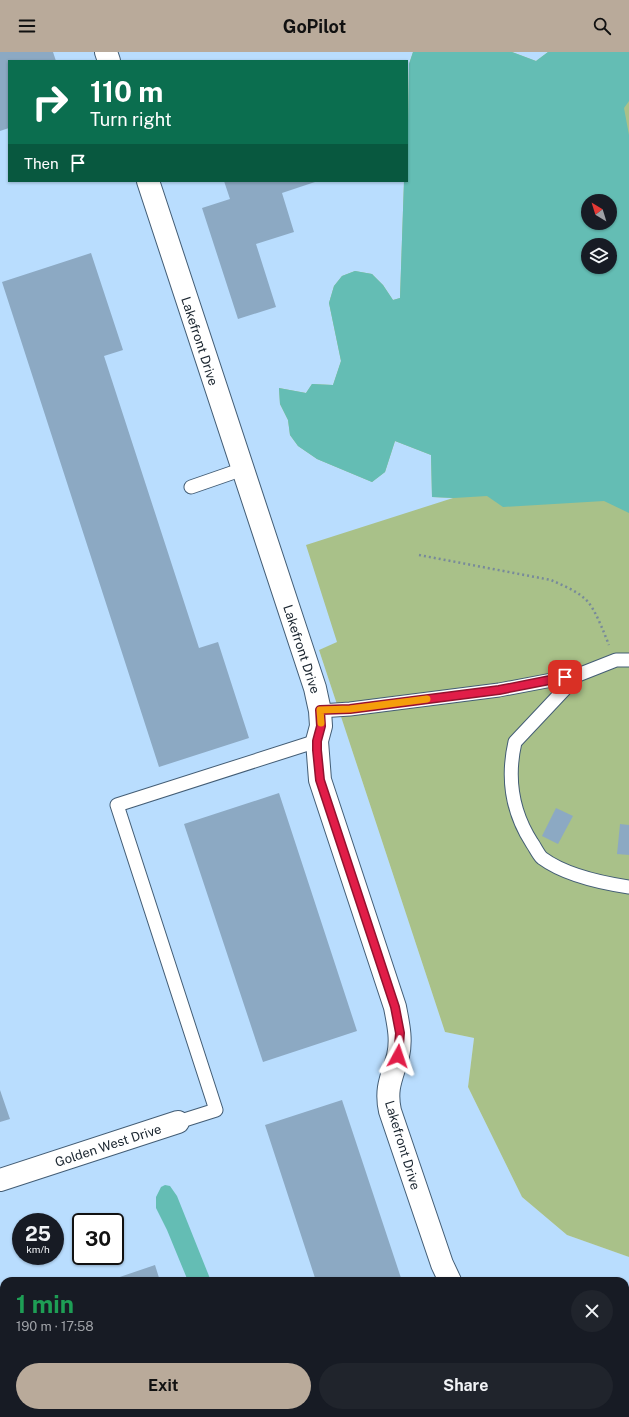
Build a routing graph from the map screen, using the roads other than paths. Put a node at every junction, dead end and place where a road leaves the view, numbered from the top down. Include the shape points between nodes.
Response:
1 (148, 182) edge
2 (243, 469) junction
3 (191, 487) dead end
4 (622, 660) edge
5 (578, 675) junction
6 (320, 710) junction
7 (317, 741) junction
8 (629, 887) edge
9 (178, 1122) joint
10 (0, 1180) edge
11 (448, 1277) edge

1 - 2 street, Lakefront Drive
2 - 3 lane
2 - 6 street, Lakefront Drive
4 - 5 lane
5 - 6 lane via 499,690 350,709
5 - 8 lane via 515,742 510,779 516,810 541,857 556,867 596,881
6 - 7 street, Lakefront Drive via 321,726
7 - 9 lane, Golden West Drive via 117,805 216,1110
7 - 11 street, Lakefront Drive via 320,780 395,1007 400,1033 398,1056 390,1077 387,1097 390,1111
9 - 10 street, Golden West Drive

